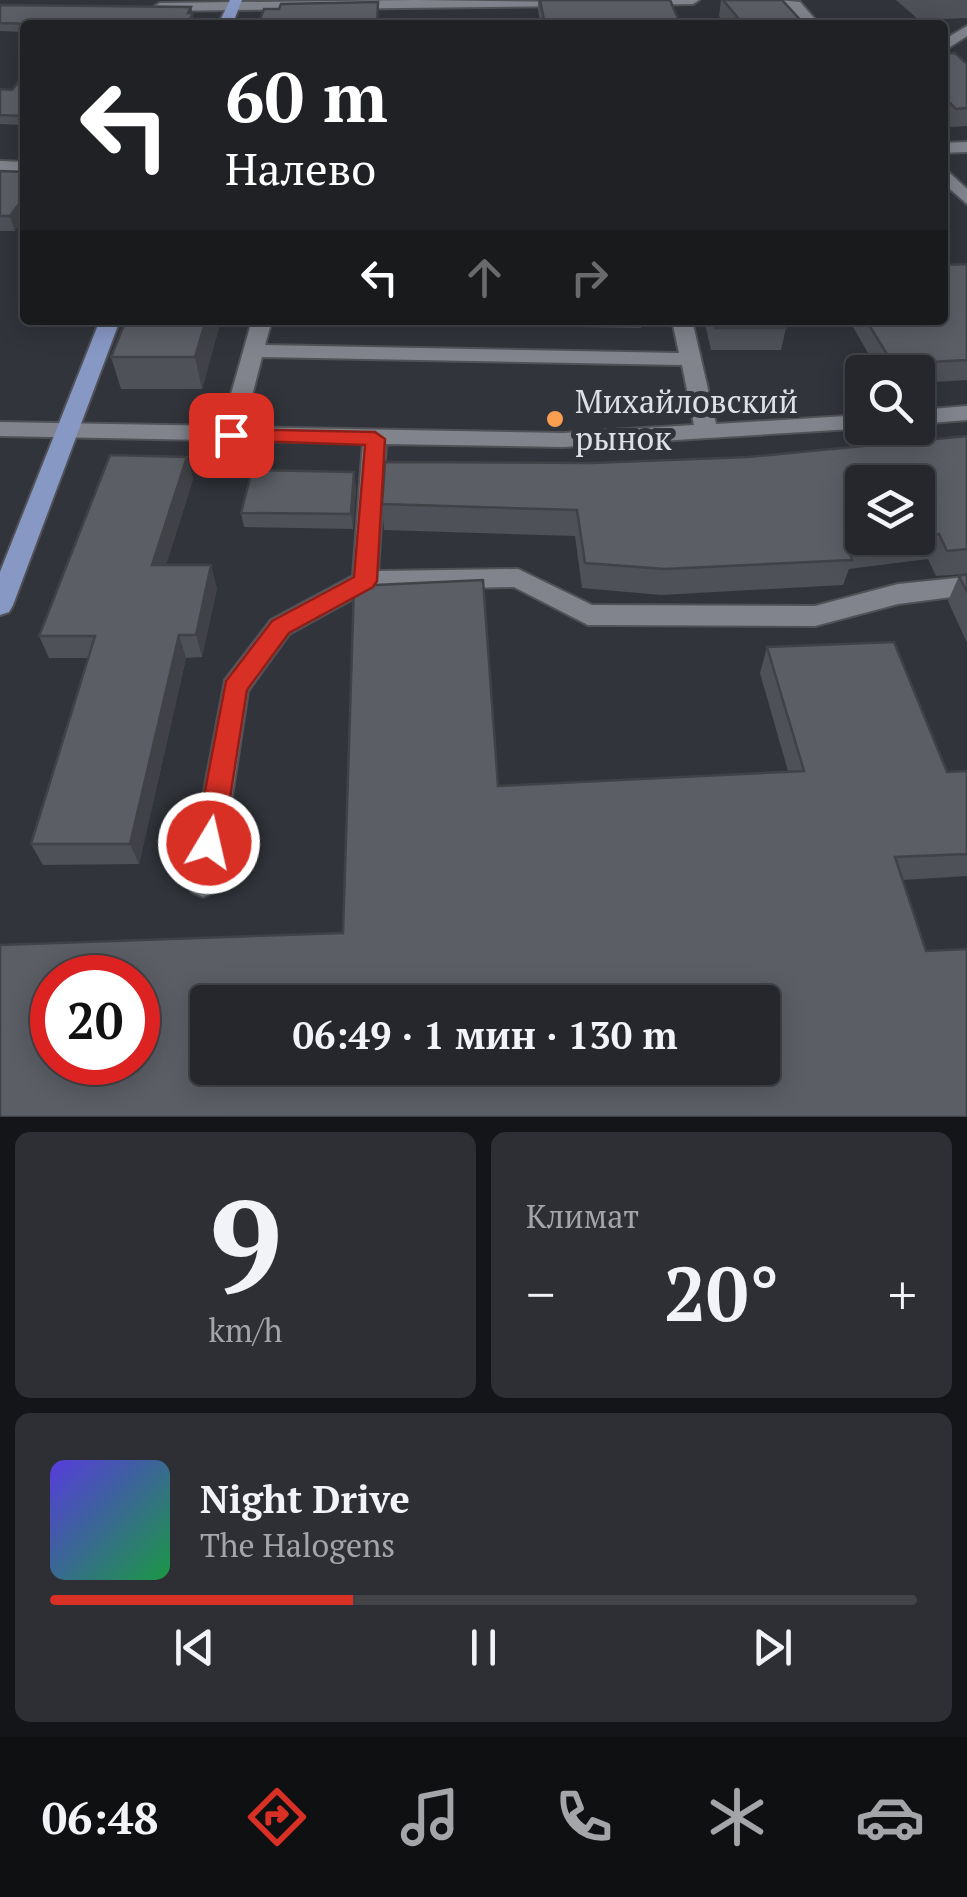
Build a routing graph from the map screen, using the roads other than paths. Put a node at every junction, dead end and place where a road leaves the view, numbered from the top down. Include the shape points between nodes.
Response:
1 (693, 0) edge
2 (783, 0) edge
3 (630, 1) edge
4 (590, 2) edge
5 (234, 4) edge
6 (136, 6) edge
7 (809, 20) edge
8 (948, 178) edge
9 (967, 199) edge
10 (108, 325) edge
11 (260, 325) edge
12 (683, 325) edge
13 (252, 352) junction
14 (690, 359) junction
15 (967, 413) edge
16 (935, 416) edge
17 (845, 423) edge
18 (0, 430) edge
19 (68, 432) junction
20 (707, 432) junction
21 (231, 435) junction
22 (375, 439) junction
23 (365, 581) junction
24 (967, 586) edge
25 (0, 605) edge
26 (203, 882) dead end

1 - 3 street
2 - 7 street
4 - 5 street
5 - 6 street
8 - 9 street
10 - 19 main road
11 - 13 street
12 - 14 street
13 - 14 street
13 - 21 street
14 - 20 street
15 - 16 street
17 - 20 street
18 - 19 street
19 - 21 street
19 - 25 main road
20 - 22 street
21 - 22 street
22 - 23 street
23 - 24 street via 518,578 588,615 815,616 898,594
23 - 26 street via 280,627 235,688

